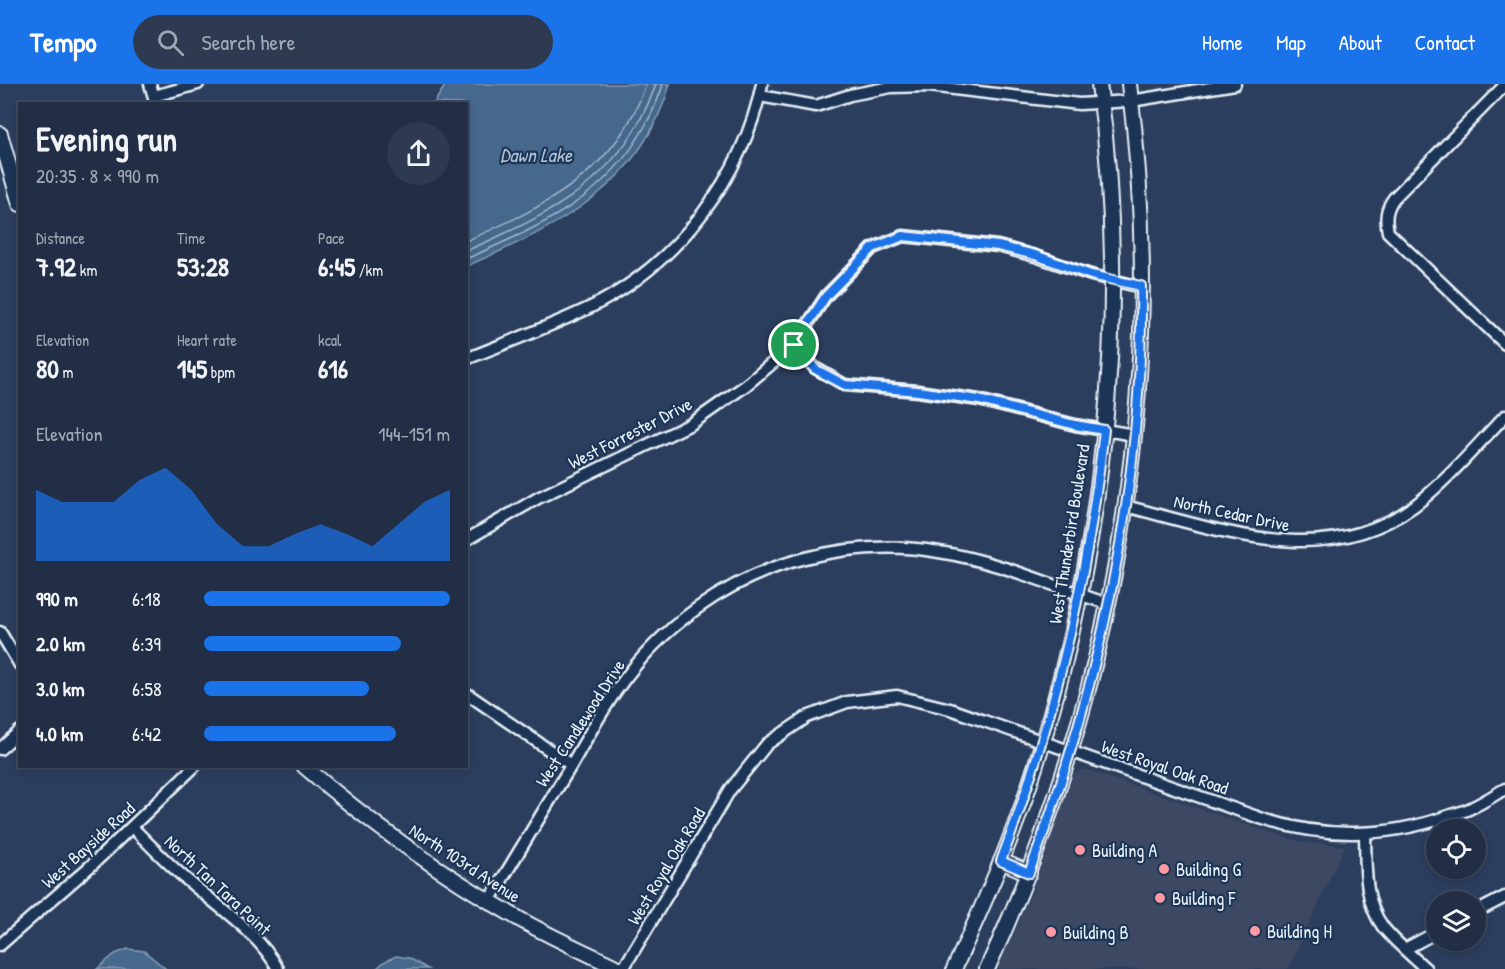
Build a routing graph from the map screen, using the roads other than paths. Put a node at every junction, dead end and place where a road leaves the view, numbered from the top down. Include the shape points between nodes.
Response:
1 (150, 84) edge
2 (198, 84) edge
3 (762, 84) edge
4 (1099, 84) edge
5 (1129, 84) edge
6 (1235, 84) edge
7 (1505, 85) edge
8 (760, 96) junction
9 (155, 100) edge
10 (1131, 101) junction
11 (1102, 104) junction
12 (0, 134) edge
13 (18, 197) edge
14 (1111, 280) junction
15 (1141, 286) junction
16 (1505, 344) edge
17 (794, 345) junction
18 (468, 358) edge
19 (1505, 416) edge
20 (1104, 430) junction
21 (1134, 435) junction
22 (1125, 506) junction
23 (468, 539) edge
24 (1079, 595) junction
25 (1108, 604) junction
26 (0, 632) edge
27 (18, 662) edge
28 (468, 694) edge
29 (18, 733) edge
30 (1043, 741) junction
31 (0, 749) edge
32 (1071, 751) junction
33 (571, 765) junction
34 (193, 768) edge
35 (306, 768) edge
36 (1505, 789) edge
37 (133, 828) junction
38 (1365, 833) junction
39 (1001, 861) junction
40 (1029, 873) junction
41 (1505, 897) edge
42 (489, 901) junction
43 (1486, 907) edge
44 (1426, 938) edge
45 (0, 945) edge
46 (1405, 949) junction
47 (278, 969) edge
48 (622, 969) edge
49 (954, 969) edge
50 (987, 969) edge
51 (1426, 969) edge

1 - 9 street
2 - 9 street
3 - 8 street
4 - 11 street, West Thunderbird Boulevard
5 - 10 street
6 - 10 street
7 - 16 street via 1394,198 1385,218 1388,232
8 - 11 street via 816,106 891,87 929,86 1065,104
8 - 18 street via 732,168 706,209 675,244 639,276 594,305
10 - 11 street
10 - 15 street
11 - 14 street, West Thunderbird Boulevard
12 - 13 street
14 - 15 street, West Forrester Drive
14 - 17 street, West Forrester Drive via 998,246 903,236 873,248 826,296
14 - 20 street, West Thunderbird Boulevard
15 - 21 street
17 - 20 street via 815,369 845,385 979,400
17 - 23 street, West Forrester Drive via 745,386 691,423 538,498
19 - 22 street, North Cedar Drive via 1414,506 1390,520 1341,538 1279,541
20 - 21 street
20 - 24 street, West Thunderbird Boulevard
21 - 22 street
22 - 25 street
24 - 25 street, West Candlewood Drive
24 - 30 street, West Thunderbird Boulevard
24 - 33 street, West Candlewood Drive via 984,562 916,549 844,550 779,566 718,594 668,630 621,684
25 - 32 street
26 - 27 street
28 - 33 street
29 - 31 street
30 - 32 street, West Royal Oak Road
30 - 39 street, West Thunderbird Boulevard
30 - 48 street, West Royal Oak Road via 950,709 897,696 847,702 807,717 767,744 730,790
32 - 38 street, West Royal Oak Road via 1277,823 1317,832
32 - 40 street
33 - 42 street, West Candlewood Drive
34 - 37 street, West Bayside Road
35 - 42 street, North 103rd Avenue via 378,827
36 - 38 street, West Royal Oak Road via 1439,820
37 - 45 street, West Bayside Road
37 - 47 street, North Tan Tara Point via 249,933
38 - 46 street via 1366,885 1372,908 1383,927
39 - 40 street
39 - 49 street, West Thunderbird Boulevard
40 - 50 street
41 - 43 street
42 - 48 street, North 103rd Avenue
44 - 46 street
46 - 51 street

